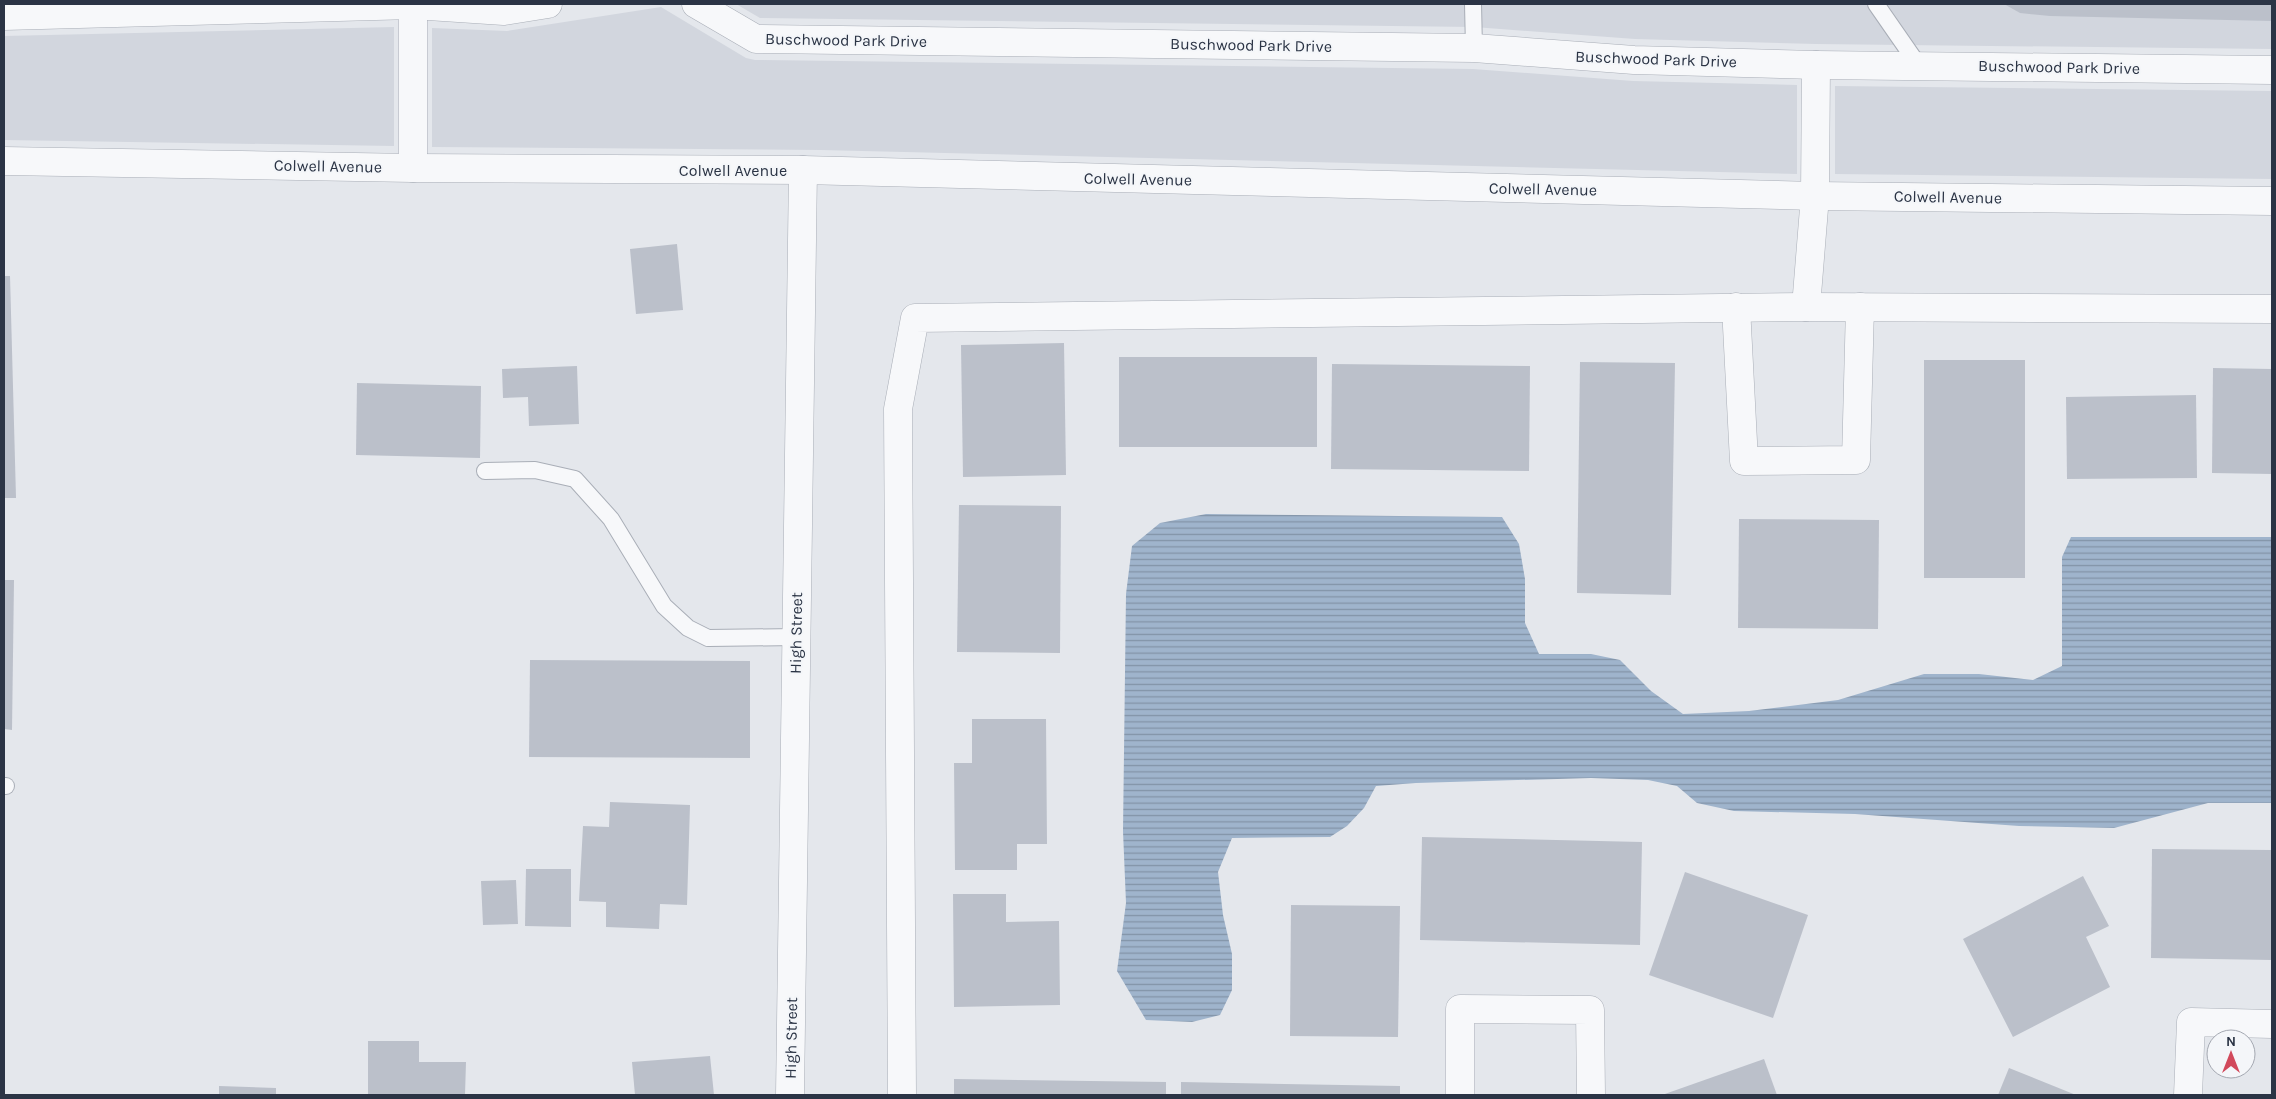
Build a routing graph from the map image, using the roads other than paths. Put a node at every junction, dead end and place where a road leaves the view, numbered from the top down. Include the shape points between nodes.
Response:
1 (548, 4) edge
2 (696, 4) edge
3 (1473, 4) edge
4 (1876, 4) edge
5 (342, 6) edge
6 (413, 6) junction
7 (468, 6) edge
8 (99, 8) edge
9 (4, 16) edge
10 (1474, 48) junction
11 (1816, 65) junction
12 (1919, 66) junction
13 (2272, 70) edge
14 (4, 161) edge
15 (413, 168) junction
16 (803, 170) junction
17 (1815, 196) junction
18 (2272, 201) edge
19 (1736, 307) junction
20 (1806, 307) junction
21 (1860, 307) junction
22 (2272, 309) edge
23 (485, 471) dead end
24 (796, 637) junction
25 (2272, 1024) edge
26 (790, 1095) edge
27 (902, 1095) edge
28 (1460, 1095) edge
29 (1591, 1095) edge
30 (2188, 1095) edge

1 - 7 street via 504,11
2 - 10 street, Buschwood Park Drive via 756,39
3 - 10 lane
4 - 12 lane
5 - 6 street
5 - 8 street
6 - 7 street
6 - 15 street
8 - 9 street
10 - 11 street, Buschwood Park Drive via 1634,60
11 - 12 street, Buschwood Park Drive
11 - 17 street
12 - 13 street, Buschwood Park Drive
14 - 15 street, Colwell Avenue
15 - 16 street, Colwell Avenue
16 - 17 street, Colwell Avenue
16 - 24 street, High Street
17 - 18 street, Colwell Avenue
17 - 20 street
19 - 20 street
19 - 21 street via 1744,461 1856,460
19 - 27 street via 915,318 898,409
20 - 21 street
21 - 22 street
23 - 24 lane via 535,470 575,479 611,519 664,606 688,628 708,638
24 - 26 street, High Street
25 - 30 street via 2191,1022
28 - 29 street via 1460,1008 1590,1010

